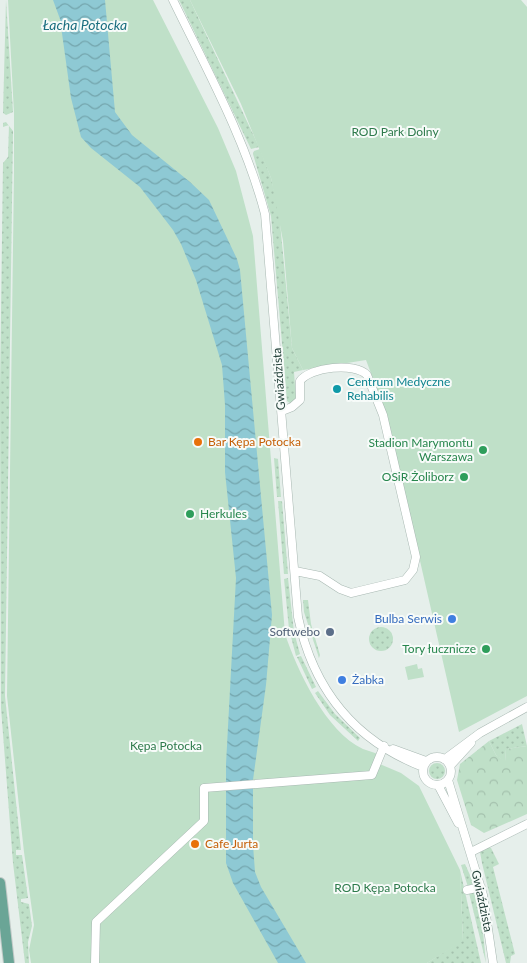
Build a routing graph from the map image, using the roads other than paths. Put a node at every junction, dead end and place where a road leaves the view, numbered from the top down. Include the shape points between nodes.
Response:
1 (173, 0) edge
2 (282, 411) junction
3 (295, 571) junction
4 (527, 707) edge
5 (480, 733) junction
6 (384, 746) junction
7 (445, 759) junction
8 (425, 764) junction
9 (450, 766) junction
10 (448, 780) junction
11 (438, 785) junction
12 (527, 824) edge
13 (467, 840) junction
14 (471, 852) junction
15 (0, 883) edge
16 (481, 888) junction
17 (467, 890) dead end
18 (10, 963) edge
19 (95, 963) edge
20 (493, 963) edge

1 - 2 street, Gwiaździsta via 232,119 260,193 268,234
2 - 3 street, Gwiaździsta
2 - 3 street via 300,400 300,381 308,374 347,367 363,370 382,415 416,557 413,570 405,580 351,593 320,576
3 - 6 street, Gwiaździsta via 298,617 304,646 315,671 345,715
4 - 5 street
5 - 7 street
5 - 9 street
6 - 8 street, Gwiaździsta
6 - 19 street via 372,775 204,788 204,821 96,922
7 - 8 street via 438,756
7 - 9 street
8 - 11 street via 425,780
9 - 10 street
10 - 11 street
10 - 13 street, Gwiaździsta
11 - 13 street, Gwiaździsta
12 - 14 street
13 - 14 street, Gwiaździsta
14 - 16 street, Gwiaździsta
15 - 18 main road
16 - 17 street
16 - 20 street, Gwiaździsta

